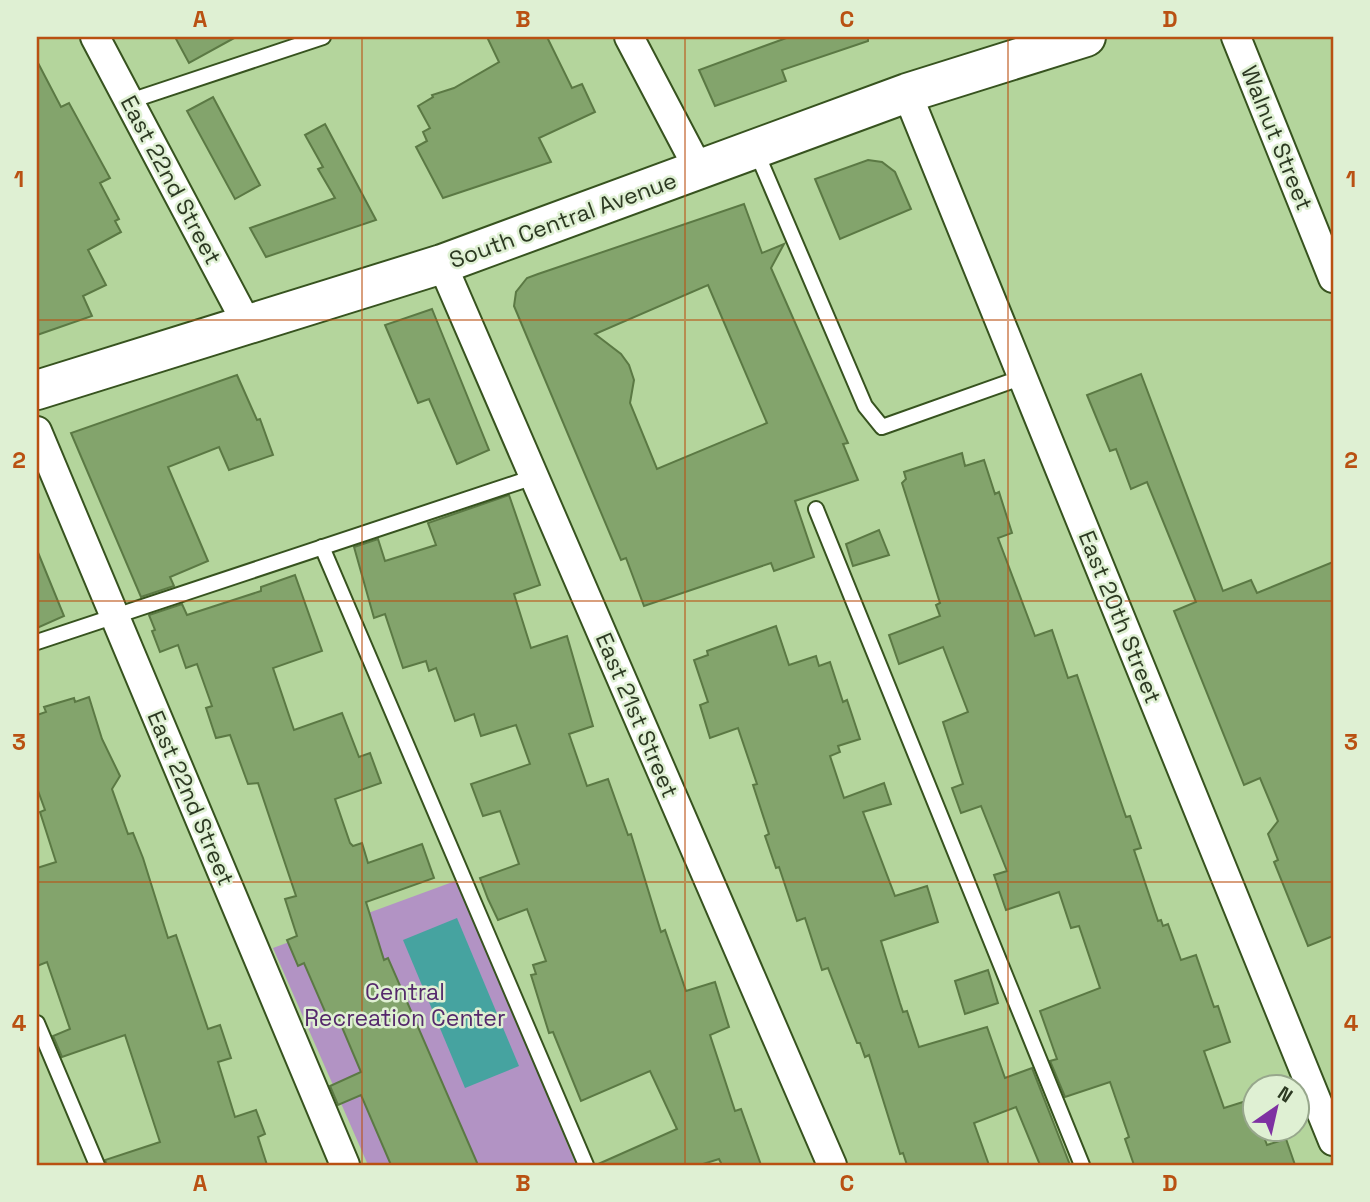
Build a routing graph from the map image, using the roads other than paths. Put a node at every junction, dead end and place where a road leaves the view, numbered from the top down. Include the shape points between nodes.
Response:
1 (95, 37) edge
2 (323, 37) edge
3 (629, 37) edge
4 (1086, 37) edge
5 (1236, 37) edge
6 (907, 93) junction
7 (130, 102) junction
8 (755, 149) junction
9 (699, 170) junction
10 (442, 264) junction
11 (1333, 278) edge
12 (247, 324) junction
13 (1023, 377) junction
14 (37, 390) edge
15 (37, 431) edge
16 (534, 477) junction
17 (816, 509) dead end
18 (322, 547) junction
19 (114, 616) junction
20 (37, 642) edge
21 (37, 1023) edge
22 (1333, 1141) edge
23 (97, 1165) edge
24 (345, 1165) edge
25 (586, 1165) edge
26 (832, 1165) edge
27 (1082, 1165) edge

1 - 7 street, East 22nd Street
2 - 7 lane
3 - 9 street
4 - 6 main road, South Central Avenue
5 - 11 street, Walnut Street
6 - 8 main road, South Central Avenue
6 - 13 street, East 20th Street
7 - 12 street, East 22nd Street
8 - 9 main road, South Central Avenue
8 - 13 lane via 865,406 882,427
9 - 10 main road, South Central Avenue
10 - 12 main road, South Central Avenue
10 - 16 street, East 21st Street
12 - 14 main road, South Central Avenue
13 - 22 street, East 20th Street
15 - 19 street, East 22nd Street
16 - 18 lane
16 - 26 street, East 21st Street
17 - 27 lane
18 - 19 lane
18 - 25 lane
19 - 20 lane
19 - 24 street, East 22nd Street
21 - 23 lane

